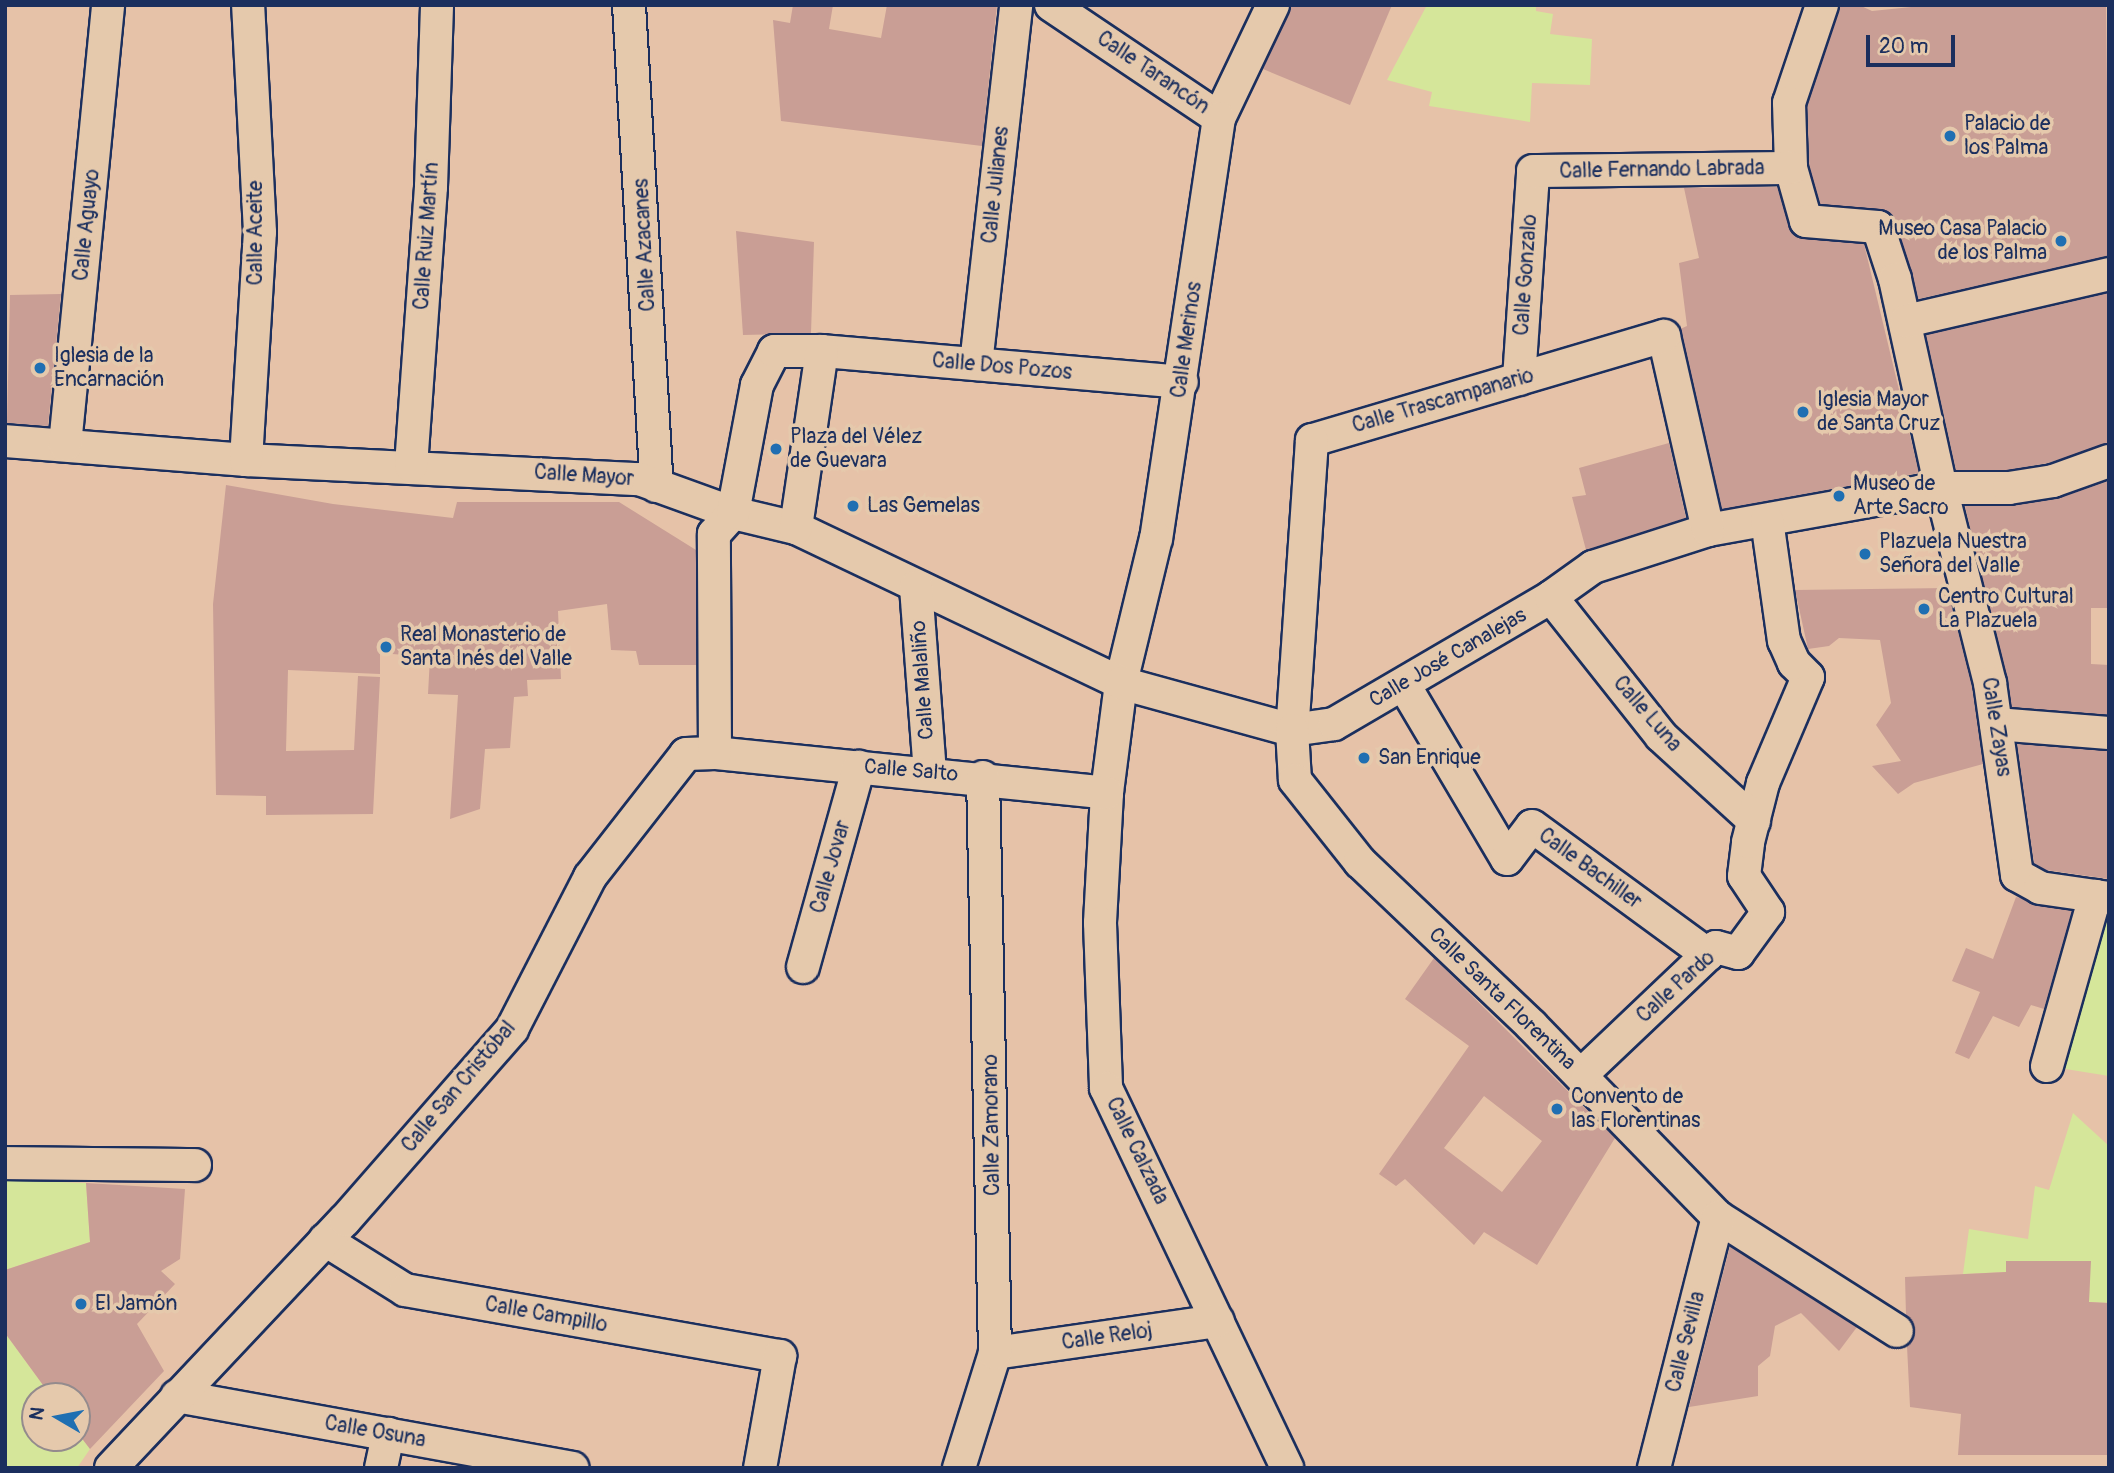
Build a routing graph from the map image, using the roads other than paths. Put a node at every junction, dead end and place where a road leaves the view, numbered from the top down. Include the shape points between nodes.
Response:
1 (108, 5) edge
2 (248, 5) edge
3 (437, 5) edge
4 (629, 5) edge
5 (1016, 5) edge
6 (1051, 5) edge
7 (1273, 5) edge
8 (1822, 5) edge
9 (1219, 118) junction
10 (1791, 168) junction
11 (1533, 171) joint
12 (2109, 274) edge
13 (1906, 321) junction
14 (822, 351) junction
15 (976, 364) junction
16 (1519, 379) junction
17 (1182, 382) junction
18 (5, 441) edge
19 (65, 445) junction
20 (246, 460) junction
21 (2109, 461) edge
22 (411, 466) junction
23 (657, 486) junction
24 (1941, 488) junction
25 (733, 513) junction
26 (1767, 520) junction
27 (796, 528) junction
28 (1708, 530) junction
29 (916, 587) junction
30 (1551, 597) junction
31 (1121, 683) junction
32 (1404, 685) junction
33 (1996, 724) junction
34 (1292, 730) junction
35 (2109, 733) edge
36 (715, 753) junction
37 (859, 767) junction
38 (930, 773) junction
39 (983, 777) junction
40 (1107, 793) junction
41 (1754, 821) junction
42 (2102, 897) edge
43 (1708, 955) junction
44 (803, 967) dead end
45 (2047, 1066) dead end
46 (1581, 1075) junction
47 (5, 1163) edge
48 (195, 1166) dead end
49 (1718, 1217) junction
50 (325, 1240) junction
51 (1218, 1321) junction
52 (1896, 1331) dead end
53 (995, 1353) junction
54 (177, 1396) junction
55 (388, 1434) junction
56 (566, 1467) edge
57 (111, 1468) edge
58 (382, 1468) edge
59 (760, 1468) edge
60 (959, 1468) edge
61 (1287, 1468) edge
62 (1654, 1468) edge

1 - 19 street, Calle Aguayo
2 - 20 street, Calle Aceite via 260,232
3 - 22 street, Calle Ruiz Martín via 431,187
4 - 23 street, Calle Azacanes
5 - 15 street, Calle Julianes
6 - 9 street, Calle Tarancón
7 - 9 street, Calle Merinos
8 - 10 street via 1789,103
9 - 17 street, Calle Merinos
10 - 11 street, Calle Fernando Labrada
10 - 13 street, Calle Zayas via 1806,221 1878,227
11 - 16 street, Calle Gonzalo
12 - 13 street
13 - 24 street, Calle Zayas
14 - 15 street, Calle Dos Pozos
14 - 25 street, Calle Dos Pozos via 774,351 757,385
14 - 27 street
15 - 17 street, Calle Dos Pozos
16 - 28 street, Calle Trascampanario via 1664,336
16 - 34 street, Calle Trascampanario via 1312,440
17 - 31 street, Calle Merinos via 1156,538
18 - 19 street, Calle Mayor
19 - 20 street, Calle Mayor
20 - 22 street, Calle Mayor
21 - 24 street via 2053,481 2009,488
22 - 23 street, Calle Mayor via 639,479
23 - 25 street, Calle Mayor
24 - 26 street
24 - 33 street, Calle Zayas
25 - 27 street, Calle Mayor
25 - 36 street via 714,534
26 - 28 street, Calle José Canalejas
26 - 41 street via 1784,641 1794,663 1808,677 1763,783
27 - 29 street, Calle Mayor
28 - 30 street, Calle José Canalejas via 1593,567
29 - 31 street, Calle Mayor
29 - 38 street, Calle Malaliño
30 - 32 street, Calle José Canalejas
30 - 41 street, Calle Luna via 1661,736
31 - 34 street, Calle José Canalejas
31 - 40 street, Calle Calzada
32 - 34 street, Calle José Canalejas via 1334,724
32 - 43 street, Calle Bachiller via 1507,859 1532,826
33 - 35 street
33 - 42 street, Calle Zayas via 2017,875 2040,888
34 - 46 street, Calle Santa Florentina via 1295,780 1360,862
36 - 37 street, Calle Salto
36 - 50 street, Calle San Cristóbal via 686,754 590,877 512,1029
37 - 38 street, Calle Salto
37 - 44 street, Calle Jovar
38 - 39 street, Calle Salto
39 - 40 street, Calle Salto
39 - 53 street, Calle Zamorano
40 - 51 street, Calle Calzada via 1100,923 1106,1088
41 - 43 street, Calle Pardo via 1744,876 1768,912 1738,953 1716,947
42 - 45 street
43 - 46 street, Calle Pardo
46 - 49 street, Calle Santa Florentina
47 - 48 street
49 - 52 street, Calle Santa Florentina
49 - 62 street, Calle Sevilla
50 - 54 street, Calle San Cristóbal
50 - 59 street, Calle Campillo via 405,1290 780,1356
51 - 53 street, Calle Reloj
51 - 61 street, Calle Calzada
53 - 60 street, Calle Zamorano
54 - 55 street, Calle Osuna
54 - 57 street, Calle San Cristóbal
55 - 56 street, Calle Osuna
55 - 58 street

